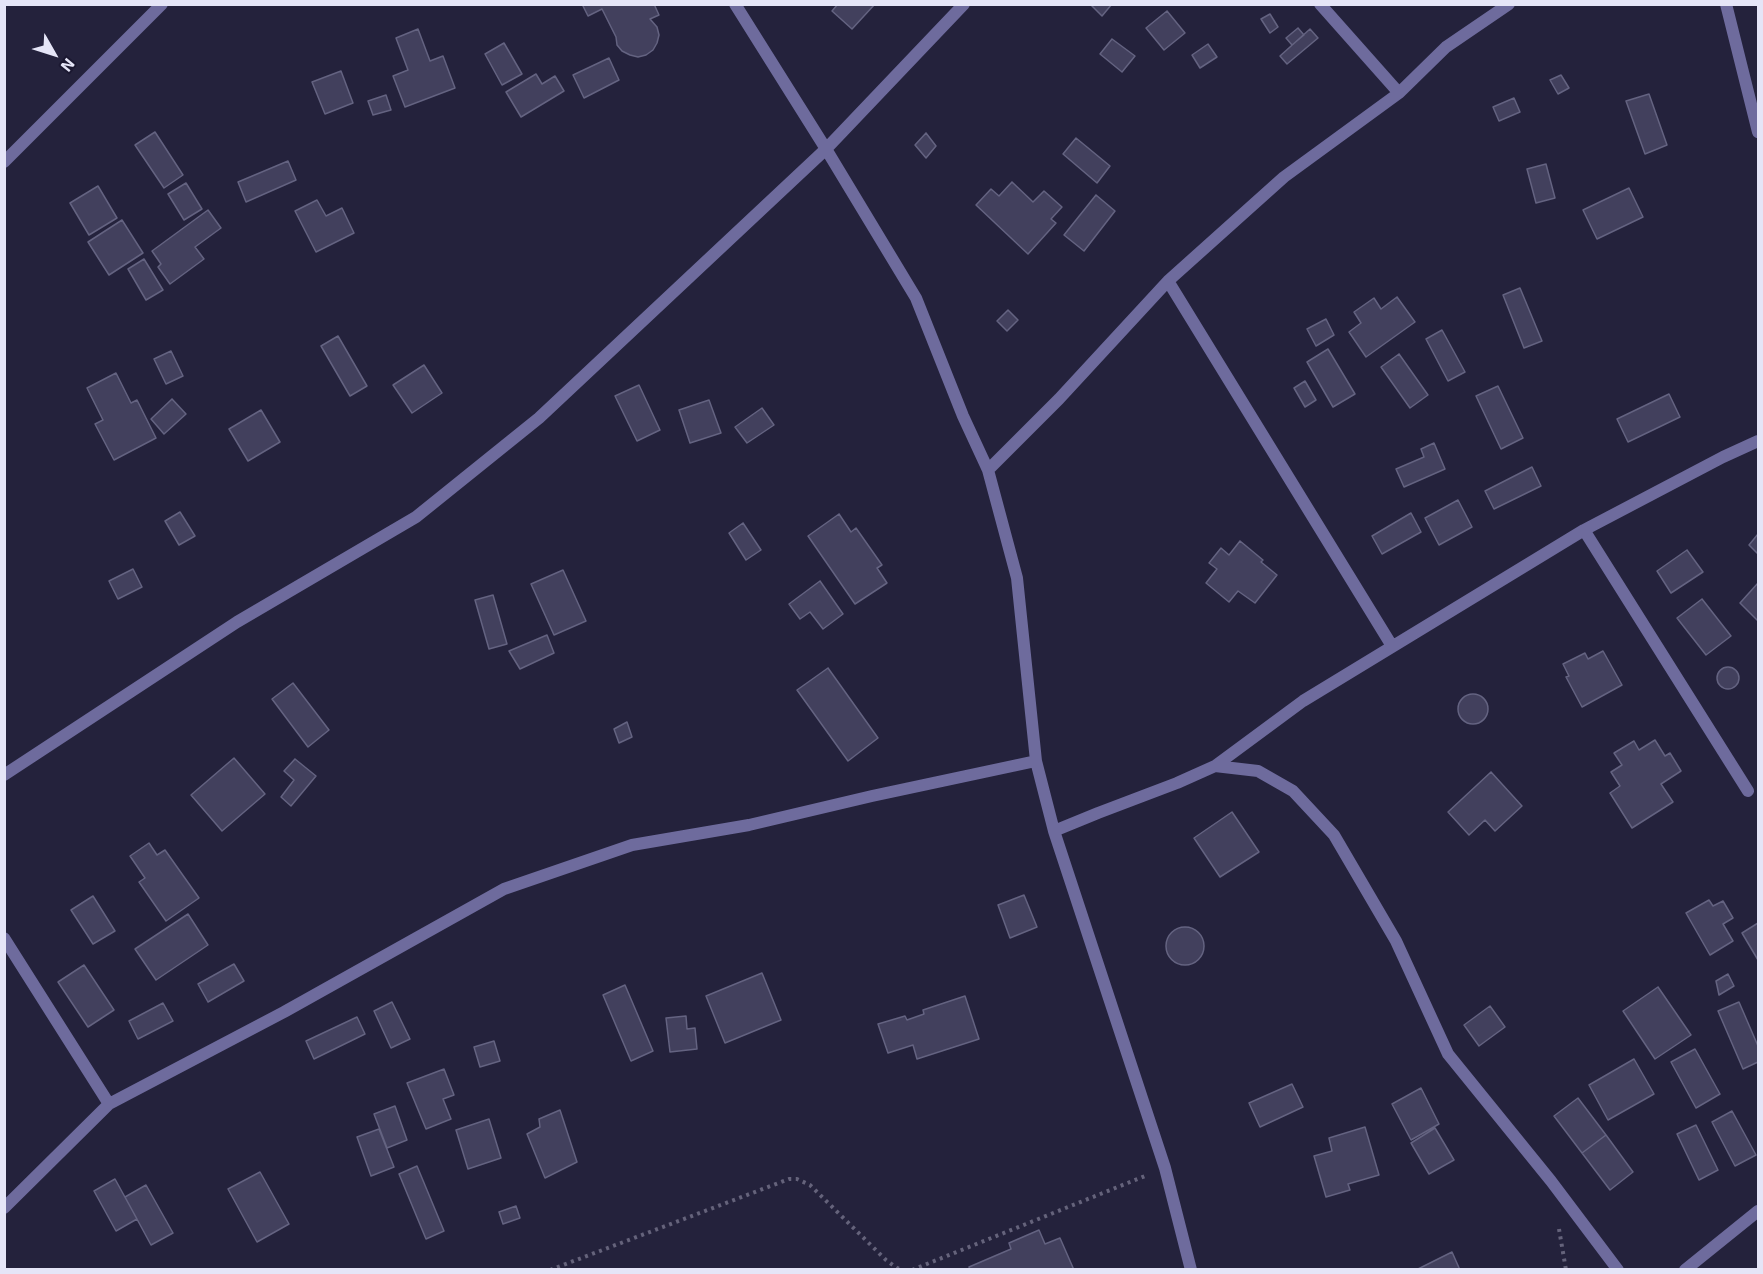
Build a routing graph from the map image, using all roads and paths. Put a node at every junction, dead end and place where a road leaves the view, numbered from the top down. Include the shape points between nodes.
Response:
1 (162, 4) edge
2 (735, 4) edge
3 (964, 4) edge
4 (1320, 4) edge
5 (1509, 4) edge
6 (1726, 4) edge
7 (1399, 93) junction
8 (1758, 132) edge
9 (826, 149) junction
10 (4, 162) edge
11 (1168, 281) junction
12 (1758, 441) edge
13 (988, 470) junction
14 (1584, 530) junction
15 (1392, 646) junction
16 (1036, 761) junction
17 (1215, 766) junction
18 (4, 775) edge
19 (1748, 791) dead end
20 (1054, 831) junction
21 (4, 938) edge
22 (110, 1104) junction
23 (1165, 1168) junction
24 (4, 1208) edge
25 (1758, 1211) edge
26 (550, 1269) edge
27 (904, 1269) edge
28 (912, 1269) edge
29 (1191, 1269) edge
30 (1618, 1269) edge
31 (1685, 1269) edge

1 - 10 street
2 - 9 street
3 - 9 street
4 - 7 street
5 - 7 street via 1446,47
6 - 8 street
7 - 11 street via 1284,177
9 - 13 street via 916,298
9 - 18 street via 539,418 416,517 237,622
11 - 13 street
11 - 15 street
12 - 14 street
13 - 16 street via 1017,578
14 - 15 street
14 - 19 street
15 - 17 street via 1303,701
16 - 20 street
16 - 22 street via 749,825 632,845 504,889
17 - 20 street
17 - 30 street via 1258,771 1293,791 1334,835 1396,940 1448,1054
20 - 23 street
21 - 22 street
22 - 24 street
23 - 28 path
23 - 29 street
25 - 31 street
26 - 27 path via 797,1179 810,1185 886,1260

